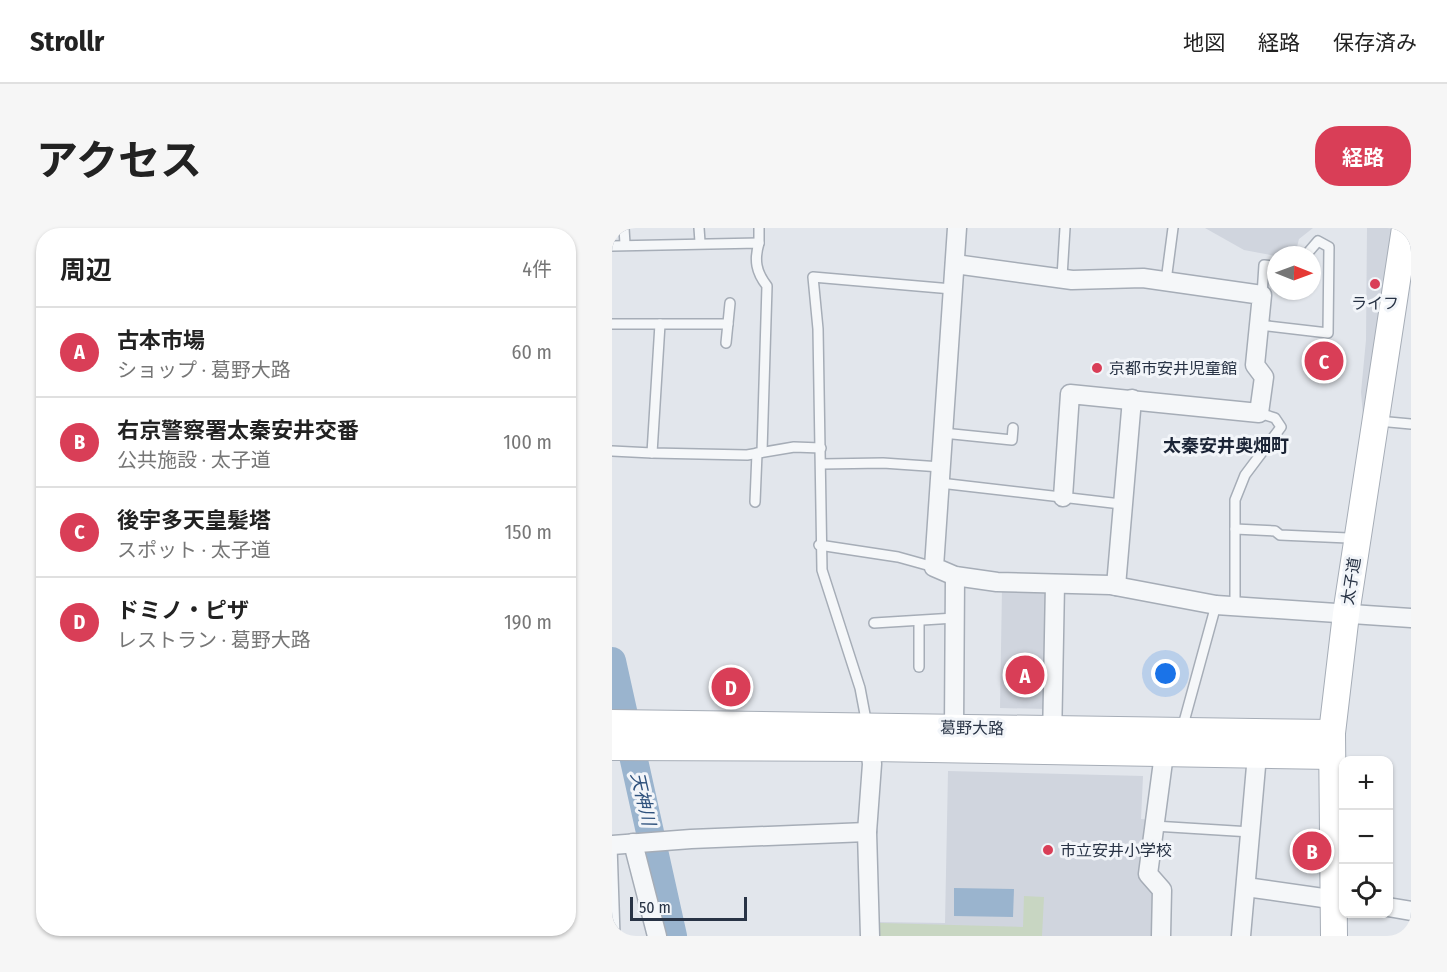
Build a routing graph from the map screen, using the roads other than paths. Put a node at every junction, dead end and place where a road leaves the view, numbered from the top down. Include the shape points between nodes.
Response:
1 (624, 228) edge
2 (699, 228) edge
3 (759, 228) edge
4 (957, 228) edge
5 (1065, 228) edge
6 (1173, 228) edge
7 (1405, 228) edge
8 (700, 243) junction
9 (759, 243) junction
10 (626, 244) junction
11 (612, 246) edge
12 (1314, 246) edge
13 (955, 264) junction
14 (1267, 265) edge
15 (1062, 277) junction
16 (1166, 281) junction
17 (952, 289) junction
18 (1262, 294) junction
19 (730, 303) dead end
20 (612, 324) edge
21 (660, 324) junction
22 (728, 324) junction
23 (1260, 325) junction
24 (726, 343) dead end
25 (1132, 399) junction
26 (1259, 413) junction
27 (1376, 420) junction
28 (1411, 424) edge
29 (1013, 428) dead end
30 (943, 433) junction
31 (820, 448) junction
32 (612, 451) edge
33 (759, 452) junction
34 (652, 453) junction
35 (822, 464) junction
36 (940, 475) junction
37 (1063, 497) junction
38 (755, 502) dead end
39 (1121, 504) junction
40 (1235, 529) junction
41 (1348, 538) dead end
42 (819, 545) junction
43 (934, 567) junction
44 (955, 576) junction
45 (1056, 584) junction
46 (1116, 586) junction
47 (1216, 605) junction
48 (1235, 606) junction
49 (1346, 614) junction
50 (955, 618) junction
51 (1411, 618) edge
52 (919, 621) junction
53 (874, 622) dead end
54 (919, 667) dead end
55 (954, 728) junction
56 (1181, 731) junction
57 (869, 737) junction
58 (612, 739) edge
59 (1052, 741) junction
60 (1332, 745) junction
61 (1164, 754) junction
62 (1257, 755) junction
63 (1154, 826) junction
64 (867, 832) junction
65 (1251, 832) junction
66 (637, 842) junction
67 (612, 845) edge
68 (1245, 887) junction
69 (1339, 901) edge
70 (1393, 908) edge
71 (1411, 911) edge
72 (615, 936) edge
73 (657, 936) edge
74 (870, 936) edge
75 (1161, 936) edge
76 (1241, 936) edge
77 (1334, 936) edge

1 - 10 lane
2 - 8 lane
3 - 9 lane
4 - 13 street
5 - 15 lane
6 - 16 lane
7 - 27 street, 太子道
8 - 9 lane
8 - 10 lane
9 - 33 lane via 757,272 767,286
10 - 11 lane
12 - 23 lane via 1318,241 1329,247 1328,333
13 - 15 street
13 - 17 street
14 - 18 lane
15 - 16 street
16 - 18 street
17 - 30 street
17 - 31 lane via 813,277
18 - 23 street
19 - 22 lane
20 - 21 lane
21 - 22 lane
21 - 34 lane
22 - 24 lane
23 - 26 street via 1255,365 1264,377
25 - 26 street
25 - 37 street via 1070,394
25 - 39 street
26 - 40 lane via 1275,418 1281,427 1245,475 1235,500
27 - 28 lane
27 - 49 street, 太子道
29 - 30 lane via 1012,440
30 - 36 street
31 - 33 lane
31 - 35 lane
32 - 34 lane
33 - 34 lane
33 - 38 lane
35 - 36 lane via 883,463
35 - 42 lane
36 - 37 lane
36 - 43 street
37 - 39 lane
39 - 46 street
40 - 41 lane via 1275,531 1296,537
40 - 48 lane
42 - 43 lane via 898,557
42 - 57 lane via 822,570 860,688
43 - 44 street
44 - 45 street
44 - 50 street
45 - 46 street
45 - 59 street
46 - 47 street
47 - 48 street
47 - 56 lane
48 - 49 street
49 - 51 street
49 - 60 street, 太子道
50 - 52 lane
50 - 55 street
52 - 53 lane
52 - 54 lane
55 - 57 street, 葛野大路
55 - 59 street, 葛野大路
56 - 59 street, 葛野大路
56 - 60 street, 葛野大路
57 - 58 street, 葛野大路
57 - 59 street, 葛野大路
57 - 64 street
59 - 61 street, 葛野大路
60 - 62 street, 葛野大路
60 - 69 street, 太子道
61 - 62 street, 葛野大路
61 - 63 street
62 - 65 street
63 - 65 lane
63 - 75 street via 1148,873 1162,890
64 - 66 street
64 - 74 street
65 - 68 street
66 - 67 street
66 - 73 street
67 - 72 lane
68 - 69 street
68 - 76 street
69 - 77 street, 太子道
70 - 71 street

